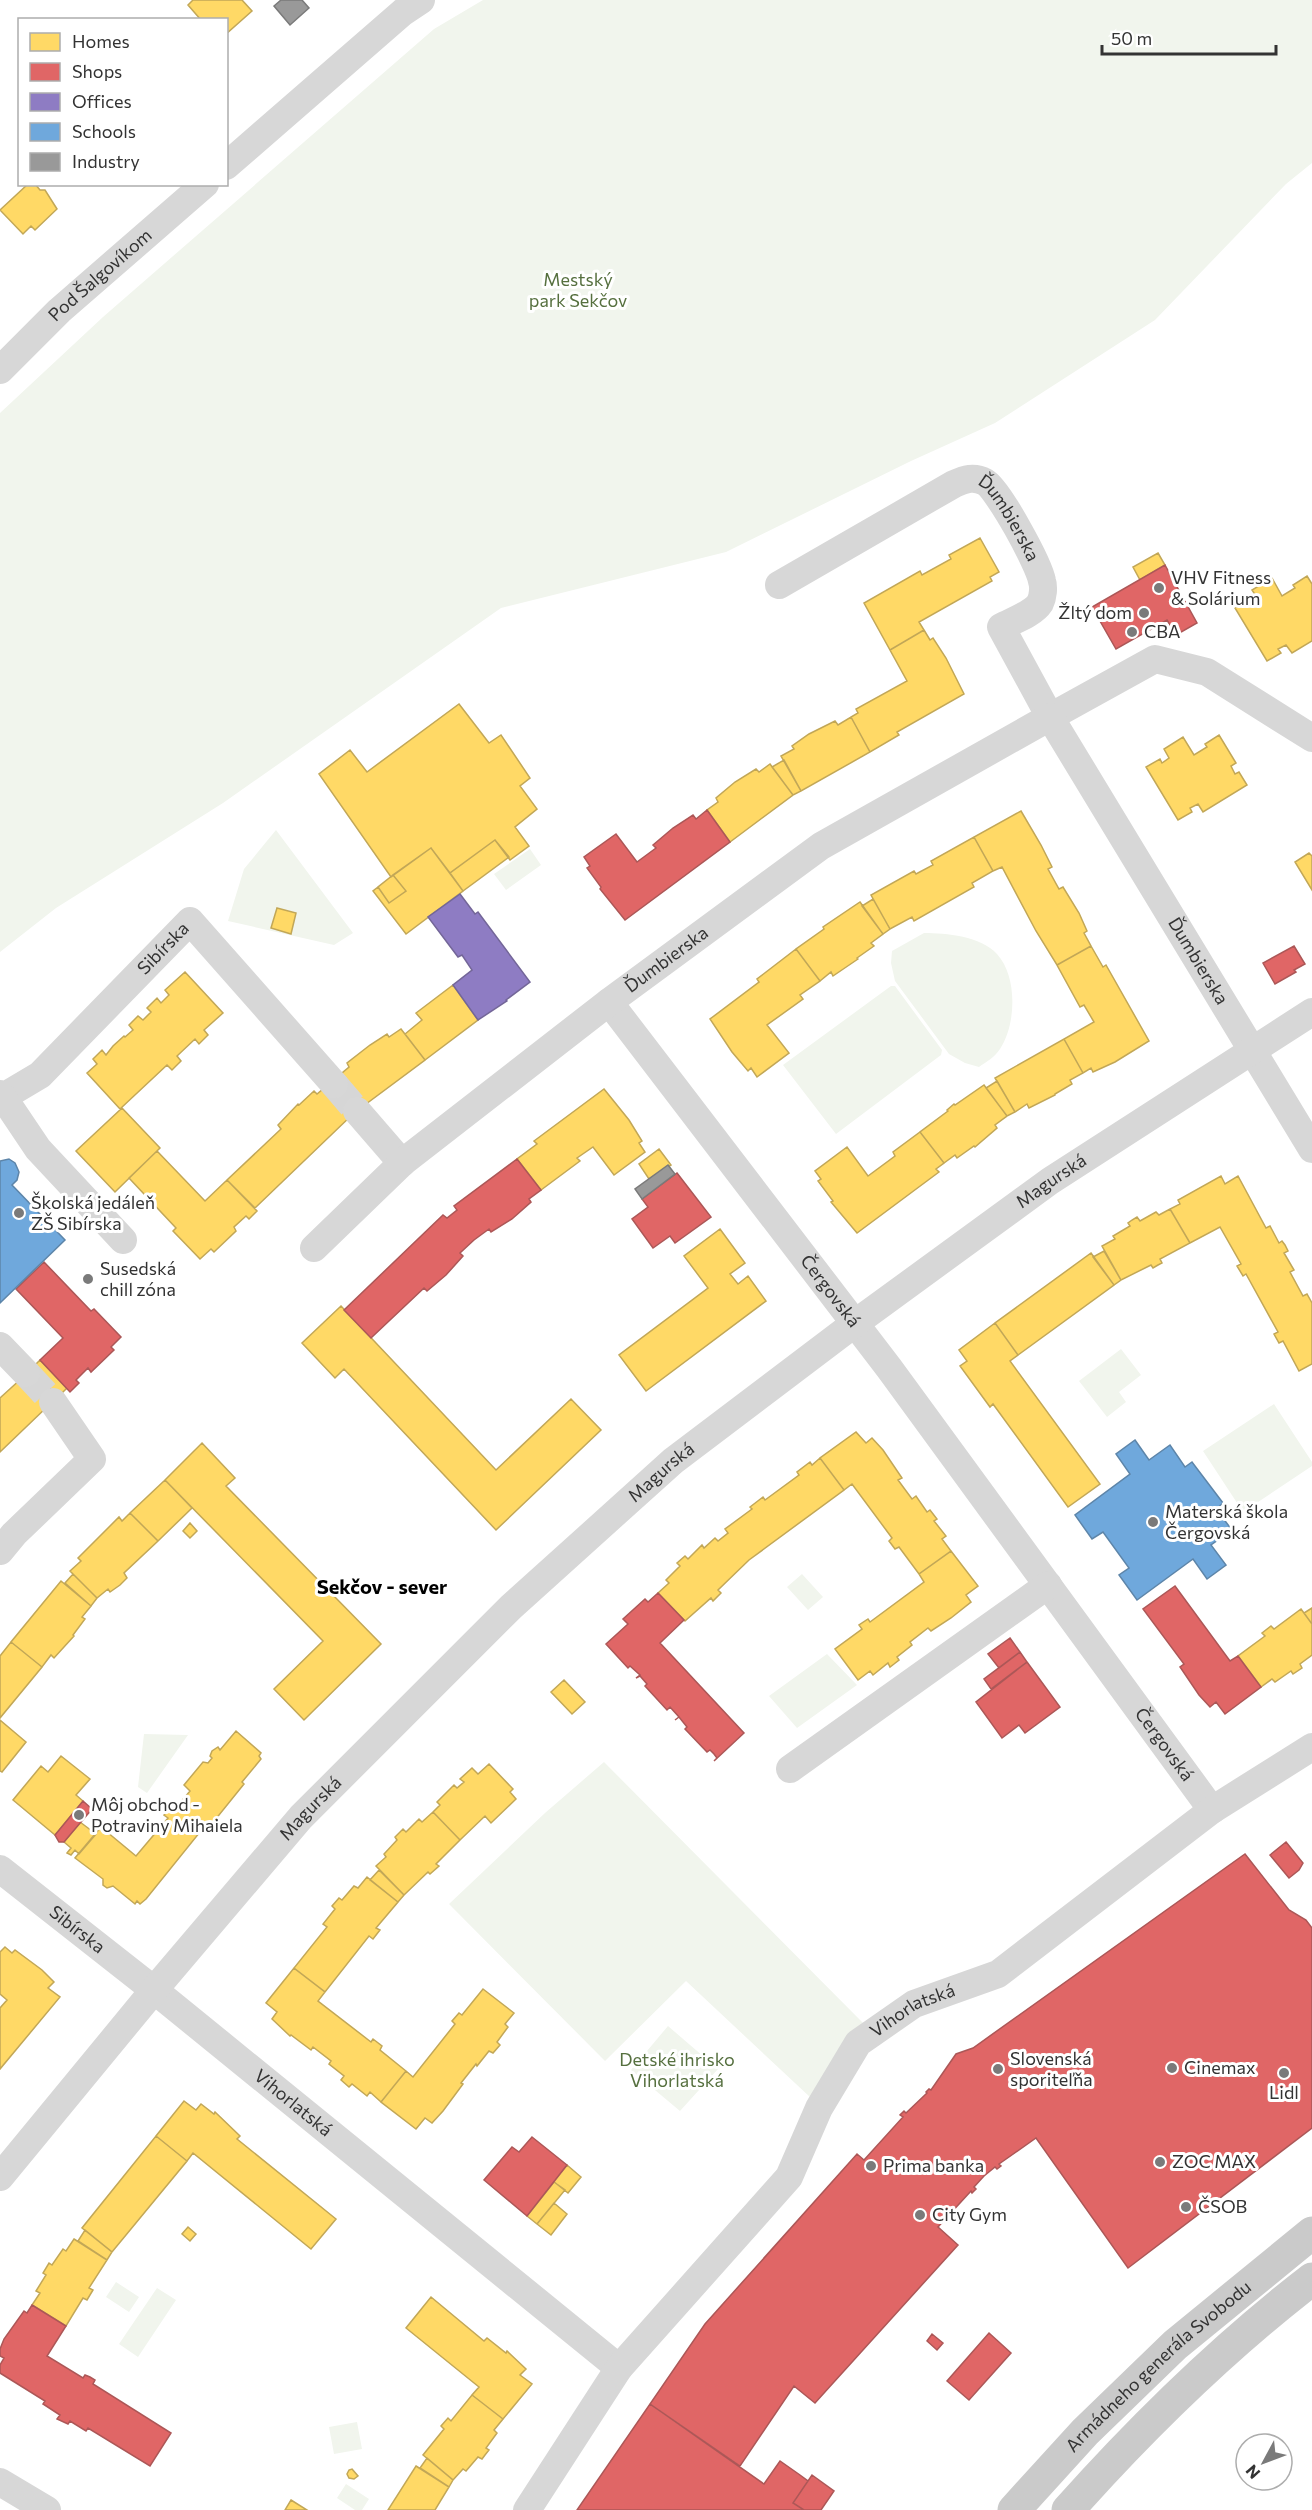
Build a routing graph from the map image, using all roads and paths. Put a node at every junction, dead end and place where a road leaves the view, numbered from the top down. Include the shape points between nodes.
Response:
1 (422, 0) edge
2 (228, 164) edge
3 (203, 186) edge
4 (0, 370) edge
5 (779, 585) dead end
6 (1050, 717) junction
7 (1312, 738) edge
8 (609, 1002) junction
9 (1312, 1012) edge
10 (1252, 1050) junction
11 (334, 1084) tunnel mouth
12 (1, 1096) edge
13 (357, 1111) tunnel mouth
14 (1312, 1149) edge
15 (402, 1162) junction
16 (120, 1236) dead end
17 (314, 1248) dead end
18 (854, 1324) junction
19 (0, 1346) edge
20 (26, 1373) tunnel mouth
21 (53, 1402) tunnel mouth
22 (0, 1551) edge
23 (1048, 1585) junction
24 (1312, 1748) edge
25 (790, 1769) dead end
26 (1212, 1810) junction
27 (0, 1869) edge
28 (153, 1990) junction
29 (0, 2177) edge
30 (1312, 2233) edge
31 (1312, 2279) edge
32 (619, 2368) junction
33 (0, 2482) edge
34 (47, 2510) edge
35 (527, 2510) edge
36 (1014, 2510) edge
37 (1068, 2510) edge

1 - 2 street via 403,12
3 - 4 street, Pod Šalgovíkom via 59,311
5 - 6 street, Ďumbierska via 954,484 968,478 986,482 1029,550 1043,582 1036,608 1001,627
6 - 7 street, Ďumbierska via 1155,659 1207,672
6 - 8 street, Ďumbierska via 821,846
6 - 10 street, Ďumbierska
8 - 15 street, Ďumbierska
8 - 18 street, Čergovská
9 - 10 street, Magurská
10 - 14 street, Ďumbierska
10 - 18 street, Magurská via 1050,1181
11 - 12 street, Sibírska via 190,921 40,1075
12 - 16 street, Sibírska via 38,1149
13 - 15 street
15 - 17 street, Ďumbierska
18 - 23 street, Čergovská
18 - 28 street, Magurská via 674,1461 512,1607 302,1817
19 - 20 street
21 - 22 street via 92,1459
23 - 25 street
23 - 26 street, Čergovská
24 - 26 street
26 - 32 street, Vihorlatská via 998,1974 914,2004 858,2043 819,2108 789,2177
27 - 28 street, Sibírska
28 - 29 street
28 - 32 street, Vihorlatská
30 - 36 main road, Armádneho generála Svobodu via 1175,2345 1085,2432
31 - 37 main road, Armádneho generála Svobodu via 1201,2374
32 - 35 street, Vihorlatská
33 - 34 street

